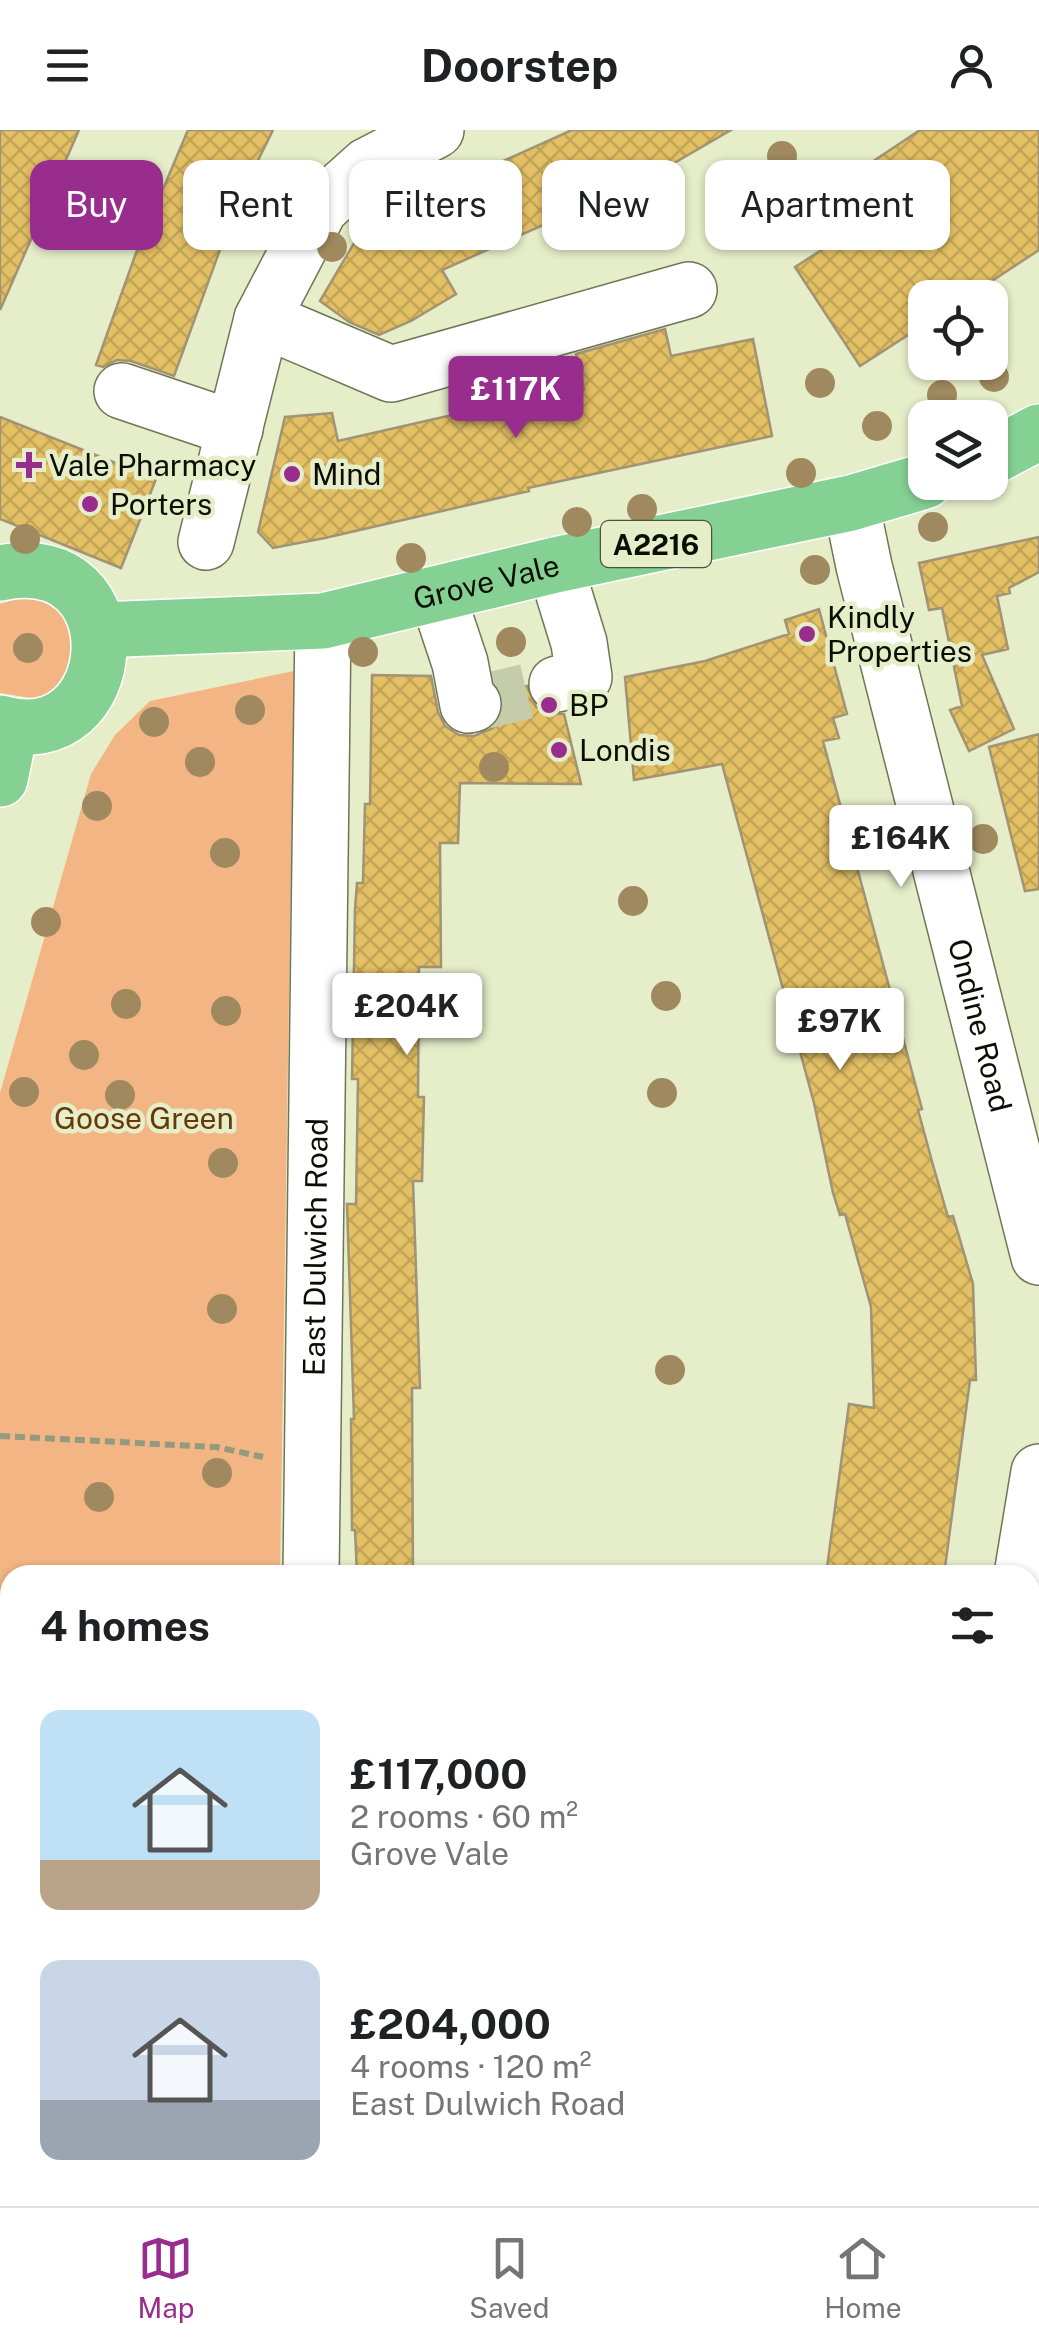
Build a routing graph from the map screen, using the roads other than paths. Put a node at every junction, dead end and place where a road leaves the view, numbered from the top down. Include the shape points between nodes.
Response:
1 (436, 130) edge
2 (688, 290) dead end
3 (262, 319) junction
4 (122, 391) dead end
5 (235, 429) junction
6 (1039, 432) edge
7 (1008, 448) edge
8 (908, 486) edge
9 (851, 504) junction
10 (206, 542) dead end
11 (556, 565) junction
12 (0, 573) edge
13 (436, 594) junction
14 (323, 620) junction
15 (100, 630) junction
16 (567, 688) dead end
17 (473, 710) dead end
18 (6, 725) edge
19 (0, 779) edge
20 (1039, 1257) edge
21 (1039, 1472) edge
22 (311, 1565) edge
23 (1024, 1565) edge

1 - 3 street via 367,166 320,208
2 - 3 street via 391,374
3 - 5 street
4 - 5 street
5 - 10 street
6 - 7 main road
8 - 9 main road, Grove Vale / A2216
9 - 11 main road, Grove Vale / A2216
9 - 20 street, Ondine Road
11 - 13 main road, Grove Vale / A2216
11 - 16 street via 579,643
12 - 15 main road via 46,573 69,584
13 - 14 main road, Grove Vale / A2216
13 - 17 street
14 - 15 main road, Grove Vale / A2216
14 - 22 street, East Dulwich Road
15 - 18 main road via 97,673 73,709 44,724
18 - 19 main road
21 - 23 street

